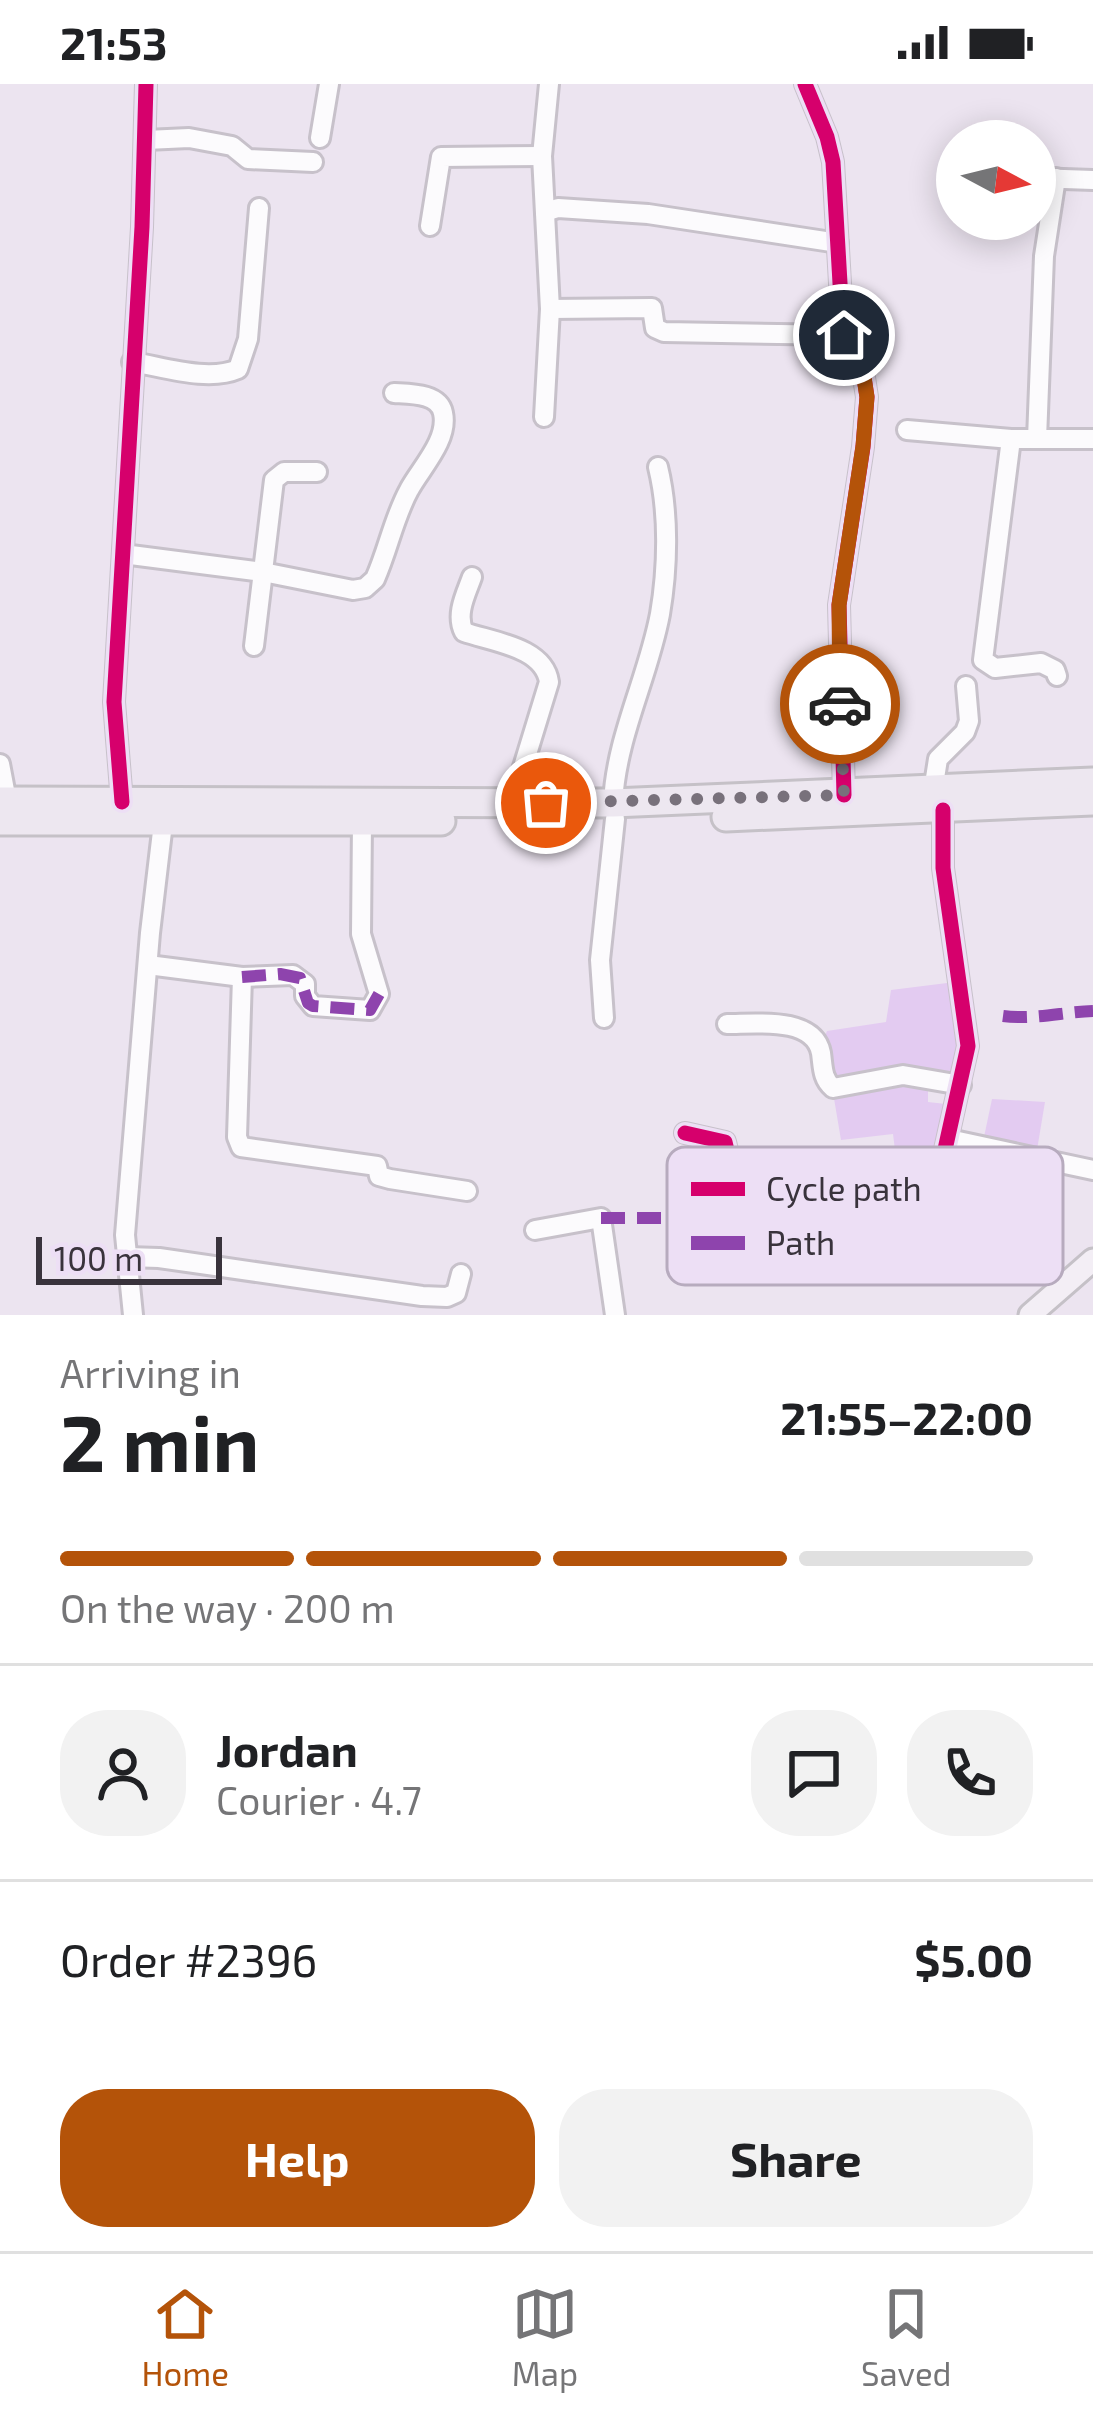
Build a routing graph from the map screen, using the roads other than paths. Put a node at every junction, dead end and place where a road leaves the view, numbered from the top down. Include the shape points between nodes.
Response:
1 (146, 84) edge
2 (329, 84) edge
3 (548, 84) edge
4 (806, 84) edge
5 (320, 138) dead end
6 (146, 140) junction
7 (542, 156) junction
8 (313, 162) dead end
9 (1056, 178) edge
10 (1093, 180) edge
11 (259, 208) dead end
12 (545, 212) junction
13 (430, 226) dead end
14 (1047, 240) edge
15 (838, 243) junction
16 (550, 309) junction
17 (844, 335) junction
18 (132, 362) junction
19 (394, 394) dead end
20 (544, 417) dead end
21 (907, 430) dead end
22 (1011, 439) junction
23 (1037, 439) junction
24 (1093, 439) edge
25 (658, 466) dead end
26 (316, 472) dead end
27 (122, 554) junction
28 (262, 572) junction
29 (472, 577) dead end
30 (254, 646) dead end
31 (1057, 676) dead end
32 (966, 686) dead end
33 (0, 764) edge
34 (1093, 782) edge
35 (844, 795) junction
36 (938, 801) junction
37 (1093, 801) edge
38 (122, 802) junction
39 (512, 803) junction
40 (2, 808) edge
41 (614, 811) junction
42 (362, 822) junction
43 (163, 823) junction
44 (148, 965) junction
45 (242, 977) junction
46 (604, 1018) dead end
47 (727, 1024) dead end
48 (961, 1084) junction
49 (685, 1133) dead end
50 (949, 1139) junction
51 (726, 1147) edge
52 (947, 1147) edge
53 (986, 1147) edge
54 (1063, 1164) edge
55 (1093, 1170) edge
56 (467, 1191) dead end
57 (535, 1230) dead end
58 (127, 1257) junction
59 (1093, 1260) edge
60 (461, 1274) dead end
61 (133, 1315) edge
62 (615, 1315) edge
63 (1030, 1315) edge

1 - 6 street
2 - 5 street
3 - 7 street
4 - 15 street via 833,162
6 - 8 street via 189,138 232,146 248,159
6 - 18 street
7 - 12 street
7 - 13 street via 441,157
9 - 10 street
11 - 18 street via 248,339 238,368 204,373
12 - 15 street via 648,214
12 - 16 street
14 - 23 street
15 - 17 street
16 - 17 street via 652,308 655,328 664,332
16 - 20 street
17 - 35 street via 867,397 839,605
18 - 27 street
19 - 28 street via 438,403 443,428 406,494 375,579 352,590
21 - 22 street
22 - 23 street
22 - 31 street via 983,660 995,668 1041,663
23 - 24 street
25 - 41 street via 666,499 659,616 619,753
26 - 28 street via 277,476
27 - 28 street
27 - 38 street via 114,703
28 - 30 street
29 - 39 street via 459,623 464,632 530,654 548,669
32 - 36 street via 968,727 938,759
33 - 40 street
34 - 36 highway
35 - 36 highway
35 - 41 highway
36 - 37 highway
36 - 41 highway
36 - 48 street via 967,1020
38 - 39 highway
38 - 40 highway
39 - 41 highway
40 - 43 highway
41 - 42 highway
41 - 46 street via 599,961
42 - 43 highway
42 - 45 street via 361,934 377,1004 360,1012 314,1006 300,978
43 - 44 street
44 - 45 street
44 - 58 street
45 - 56 street via 241,1147 376,1166 389,1179
47 - 48 street via 808,1034 819,1043 833,1088 903,1076
48 - 50 street
49 - 51 street
50 - 52 street
50 - 53 street
54 - 55 street
57 - 62 street via 601,1218
58 - 60 street via 447,1298
58 - 61 street
59 - 63 main road

